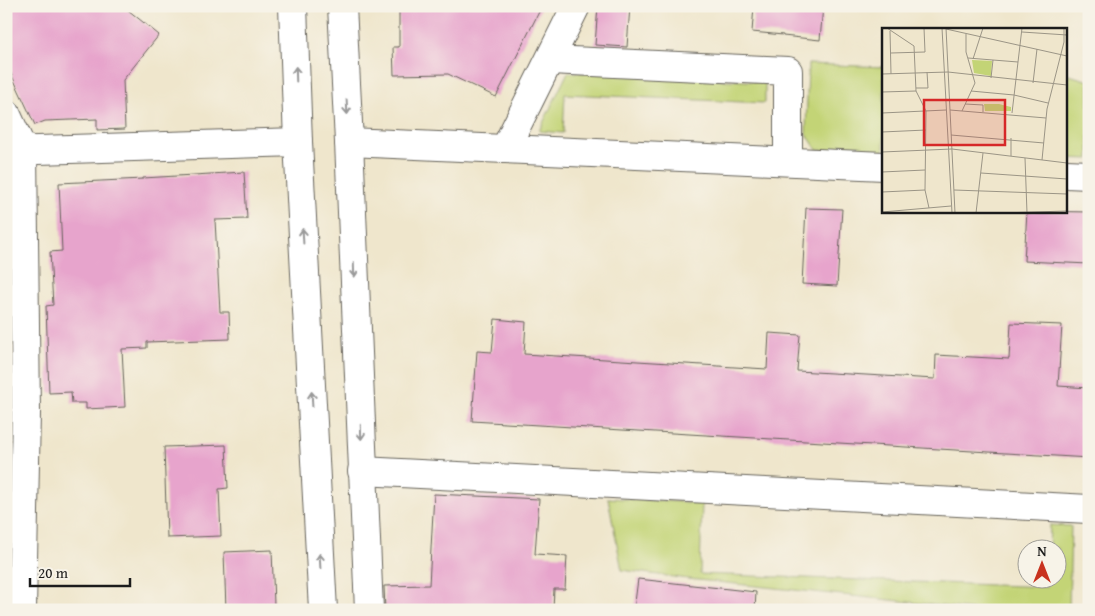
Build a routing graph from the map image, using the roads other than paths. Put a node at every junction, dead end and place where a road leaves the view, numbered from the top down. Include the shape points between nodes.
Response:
1 (293, 6) edge
2 (342, 6) edge
3 (576, 6) edge
4 (550, 60) junction
5 (6, 113) edge
6 (298, 142) junction
7 (349, 142) junction
8 (505, 149) junction
9 (15, 151) edge
10 (788, 161) junction
11 (882, 166) edge
12 (1068, 174) edge
13 (1089, 174) edge
14 (16, 414) edge
15 (362, 471) junction
16 (1089, 508) edge
17 (22, 610) edge
18 (323, 610) edge
19 (368, 610) edge

6 -> 1 street
2 -> 7 street
3 - 4 street
4 - 8 street
4 - 10 street via 788,71
5 - 9 street
6 - 9 street
18 -> 6 street
7 - 8 street
7 -> 15 street
8 - 10 street
9 - 14 street
10 - 11 street
12 - 13 street
14 - 17 street
15 - 16 street
15 - 19 street

